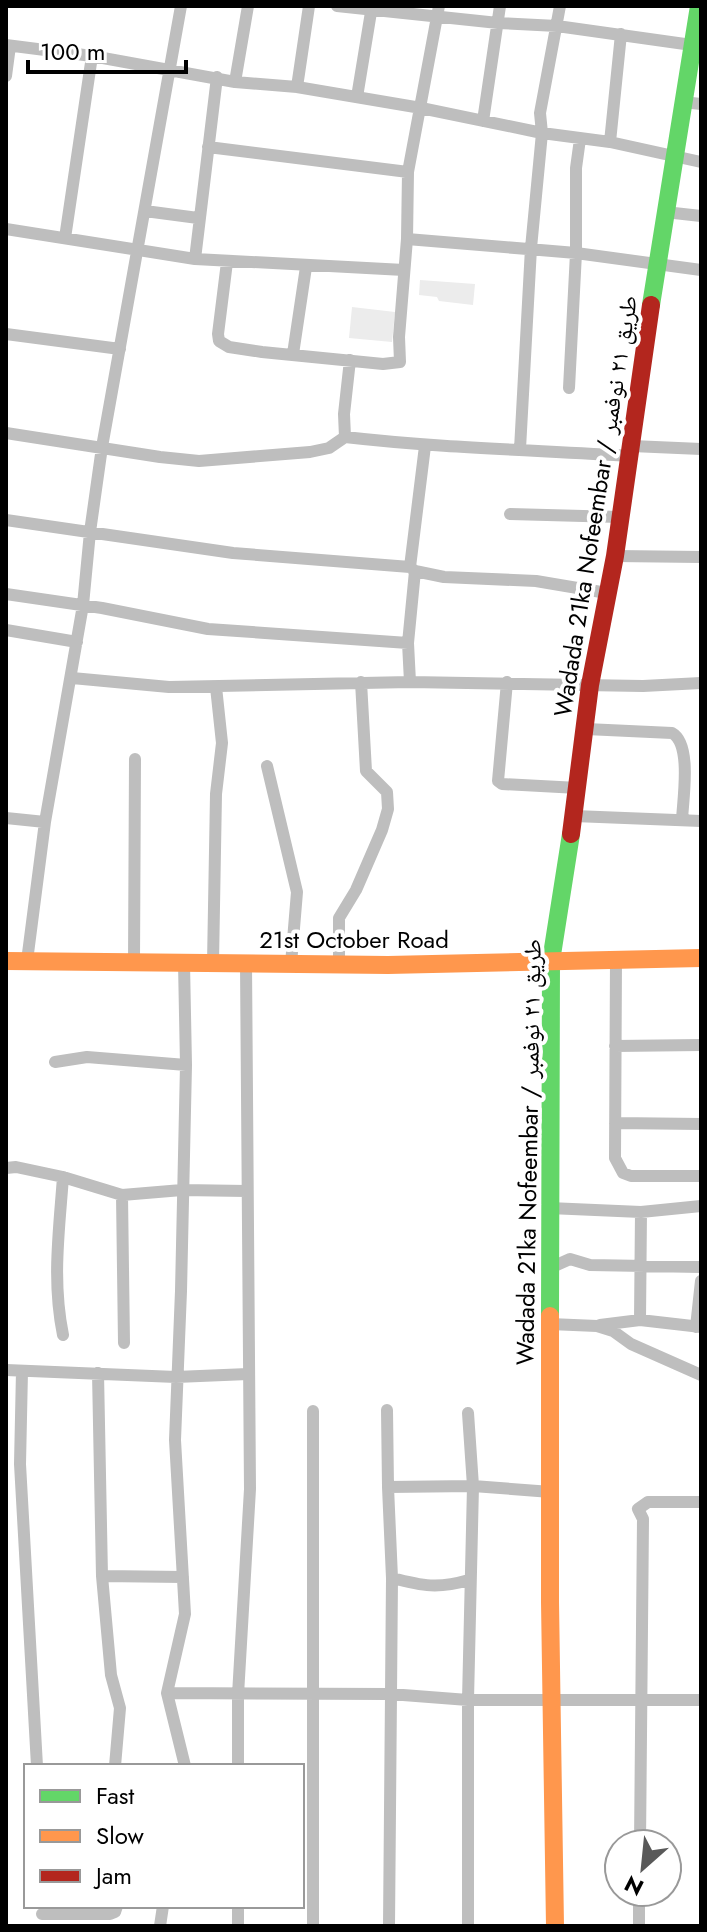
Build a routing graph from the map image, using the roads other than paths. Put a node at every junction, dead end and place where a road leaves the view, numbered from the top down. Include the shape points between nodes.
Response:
1 (181, 6) edge
2 (248, 6) edge
3 (309, 6) edge
4 (337, 6) edge
5 (500, 6) edge
6 (560, 6) edge
7 (699, 6) edge
8 (372, 8) edge
9 (438, 11) edge
10 (498, 23) junction
11 (557, 26) junction
12 (621, 34) junction
13 (8, 46) edge
14 (696, 46) edge
15 (92, 56) junction
16 (171, 68) junction
17 (6, 76) edge
18 (217, 77) junction
19 (235, 82) junction
20 (297, 87) junction
21 (357, 97) junction
22 (692, 103) edge
23 (421, 108) junction
24 (483, 121) junction
25 (542, 133) junction
26 (580, 139) junction
27 (610, 142) junction
28 (208, 147) junction
29 (674, 158) junction
30 (701, 162) edge
31 (408, 172) junction
32 (145, 211) junction
33 (665, 212) junction
34 (701, 216) edge
35 (198, 218) junction
36 (6, 229) edge
37 (65, 238) junction
38 (407, 239) junction
39 (531, 248) junction
40 (139, 249) junction
41 (576, 253) junction
42 (195, 259) junction
43 (227, 262) junction
44 (658, 264) junction
45 (306, 267) junction
46 (404, 270) junction
47 (701, 270) edge
48 (6, 334) edge
49 (120, 349) junction
50 (293, 354) junction
51 (350, 360) junction
52 (569, 388) dead end
53 (6, 433) edge
54 (345, 437) junction
55 (425, 446) junction
56 (102, 447) junction
57 (520, 449) junction
58 (701, 449) edge
59 (631, 451) junction
60 (510, 514) dead end
61 (620, 517) junction
62 (6, 520) edge
63 (90, 532) junction
64 (615, 556) junction
65 (701, 557) edge
66 (412, 569) junction
67 (607, 593) junction
68 (6, 594) edge
69 (83, 605) junction
70 (6, 630) edge
71 (77, 642) junction
72 (408, 643) junction
73 (72, 678) junction
74 (361, 682) junction
75 (410, 682) junction
76 (507, 682) junction
77 (701, 683) edge
78 (590, 685) junction
79 (216, 687) junction
80 (586, 729) junction
81 (135, 759) dead end
82 (267, 766) dead end
83 (578, 788) junction
84 (574, 816) junction
85 (6, 818) edge
86 (682, 820) junction
87 (701, 821) edge
88 (45, 822) junction
89 (701, 958) edge
90 (616, 959) junction
91 (6, 961) edge
92 (27, 961) junction
93 (551, 961) junction
94 (134, 963) junction
95 (184, 963) junction
96 (213, 963) junction
97 (246, 963) junction
98 (291, 964) junction
99 (339, 965) junction
100 (701, 1045) edge
101 (615, 1046) junction
102 (55, 1062) dead end
103 (186, 1065) junction
104 (615, 1123) junction
105 (701, 1124) edge
106 (6, 1168) edge
107 (701, 1176) edge
108 (63, 1177) junction
109 (182, 1190) junction
110 (246, 1191) junction
111 (122, 1195) junction
112 (701, 1206) edge
113 (549, 1208) junction
114 (641, 1212) junction
115 (701, 1222) edge
116 (642, 1265) junction
117 (701, 1267) edge
118 (550, 1268) junction
119 (701, 1281) edge
120 (640, 1320) junction
121 (550, 1324) junction
122 (597, 1326) junction
123 (699, 1327) edge
124 (63, 1335) dead end
125 (124, 1343) dead end
126 (6, 1370) edge
127 (22, 1371) junction
128 (98, 1373) junction
129 (248, 1374) junction
130 (701, 1375) edge
131 (176, 1377) junction
132 (387, 1410) dead end
133 (313, 1411) dead end
134 (468, 1413) dead end
135 (473, 1486) junction
136 (388, 1487) junction
137 (551, 1492) junction
138 (701, 1502) edge
139 (102, 1576) junction
140 (183, 1577) junction
141 (392, 1578) junction
142 (469, 1580) junction
143 (167, 1693) junction
144 (314, 1693) junction
145 (390, 1694) junction
146 (238, 1695) junction
147 (640, 1698) junction
148 (468, 1700) junction
149 (551, 1700) junction
150 (701, 1700) edge
151 (37, 1764) edge
152 (115, 1764) edge
153 (185, 1764) edge
154 (238, 1764) edge
155 (640, 1828) edge
156 (116, 1908) edge
157 (42, 1915) edge
158 (313, 1926) edge
159 (389, 1926) edge
160 (468, 1926) edge
161 (555, 1926) edge

1 - 16 street
2 - 19 street
3 - 20 street
4 - 8 street
5 - 10 street
6 - 11 street
7 - 14 street, Wadada 21ka Nofeembar / طريق ٢١ نوفمبر
8 - 9 street
8 - 21 street
9 - 10 street
9 - 23 street
10 - 11 street
10 - 24 street
11 - 12 street
11 - 25 street via 540,113
12 - 14 street
12 - 27 street
13 - 15 street
13 - 17 street
14 - 22 street, Wadada 21ka Nofeembar / طريق ٢١ نوفمبر
15 - 16 street
15 - 37 street
16 - 18 street
16 - 32 street
18 - 19 street
18 - 28 street
19 - 20 street
20 - 21 street
21 - 23 street
22 - 29 street, Wadada 21ka Nofeembar / طريق ٢١ نوفمبر
23 - 24 street
23 - 31 street
24 - 25 street
25 - 26 street
25 - 39 street
26 - 27 street
26 - 41 street
27 - 29 street
28 - 31 street
28 - 35 street
29 - 30 street
29 - 33 street, Wadada 21ka Nofeembar / طريق ٢١ نوفمبر
31 - 38 street
32 - 35 street
32 - 40 street
33 - 34 street
33 - 44 street, Wadada 21ka Nofeembar / طريق ٢١ نوفمبر
35 - 42 street
36 - 37 street
37 - 40 street
38 - 39 street
38 - 46 street
39 - 41 street
39 - 57 street
40 - 42 street
40 - 49 street
41 - 44 street
41 - 52 street
42 - 43 street
43 - 45 street
43 - 50 street via 219,341 229,347
44 - 47 street
44 - 59 street, Wadada 21ka Nofeembar / طريق ٢١ نوفمبر
45 - 46 street
45 - 50 street
46 - 51 street via 400,362
48 - 49 street
49 - 56 street
50 - 51 street
51 - 54 street
53 - 56 street
54 - 55 street
54 - 56 street via 310,452 199,461
55 - 57 street
55 - 66 street
56 - 63 street
57 - 59 street
58 - 59 street
59 - 61 street, Wadada 21ka Nofeembar / طريق ٢١ نوفمبر
60 - 61 street
61 - 64 street, Wadada 21ka Nofeembar / طريق ٢١ نوفمبر
62 - 63 street
63 - 66 street via 233,553
63 - 69 street
64 - 65 street
64 - 67 street, Wadada 21ka Nofeembar / طريق ٢١ نوفمبر
66 - 67 street via 444,577 536,581
66 - 72 street
67 - 78 street, Wadada 21ka Nofeembar / طريق ٢١ نوفمبر
68 - 69 street
69 - 71 street
69 - 72 street via 222,630
70 - 71 street
71 - 73 street
72 - 75 street
73 - 79 street
73 - 88 street
74 - 75 street
74 - 79 street
74 - 99 street via 366,771 384,786 388,809 356,890 339,918
75 - 76 street
76 - 78 street
76 - 83 street via 498,781
77 - 78 street
78 - 80 street, Wadada 21ka Nofeembar / طريق ٢١ نوفمبر
79 - 96 street via 222,743
80 - 83 street, Wadada 21ka Nofeembar / طريق ٢١ نوفمبر
80 - 86 street via 679,737 684,760
81 - 94 street
82 - 98 street via 297,892
83 - 84 street, Wadada 21ka Nofeembar / طريق ٢١ نوفمبر
84 - 86 street
84 - 93 street, Wadada 21ka Nofeembar / طريق ٢١ نوفمبر
85 - 88 street
86 - 87 street
88 - 92 street
89 - 90 street, 21st October Road
90 - 93 street, 21st October Road
90 - 101 street
91 - 92 street, 21st October Road
92 - 94 street, 21st October Road
93 - 99 street, 21st October Road
93 - 113 street, Wadada 21ka Nofeembar / طريق ٢١ نوفمبر
94 - 95 street, 21st October Road
95 - 96 street, 21st October Road
95 - 103 street
96 - 97 street, 21st October Road
97 - 98 street, 21st October Road
97 - 110 street
98 - 99 street, 21st October Road
100 - 101 street
101 - 104 street
102 - 103 street via 87,1057
103 - 109 street
104 - 105 street
104 - 107 street via 615,1158 623,1173
106 - 108 street
108 - 111 street
108 - 124 street via 56,1302
109 - 110 street
109 - 111 street
109 - 131 street
110 - 129 street
111 - 125 street
112 - 114 street
112 - 115 street
113 - 114 street
113 - 118 street, Wadada 21ka Nofeembar / طريق ٢١ نوفمبر
114 - 116 street
116 - 117 street
116 - 118 street via 590,1265 570,1259
116 - 120 street
118 - 121 street, Wadada 21ka Nofeembar / طريق ٢١ نوفمبر
119 - 123 street
120 - 122 street
120 - 123 street
121 - 122 street
121 - 137 street, Wadada 21ka Nofeembar / طريق ٢١ نوفمبر
122 - 130 street
126 - 127 street
127 - 128 street
127 - 151 street via 20,1464
128 - 131 street
128 - 139 street
129 - 131 street
129 - 146 street via 249,1513
131 - 140 street
132 - 136 street
133 - 144 street
134 - 135 street
135 - 136 street
135 - 137 street
135 - 142 street
136 - 141 street
137 - 149 street, Wadada 21ka Nofeembar / طريق ٢١ نوفمبر
138 - 147 street via 648,1502 638,1509 643,1519
139 - 140 street
139 - 152 street via 111,1675 120,1708
140 - 143 street via 183,1627
141 - 142 street via 430,1587
141 - 145 street
142 - 148 street
143 - 146 street
143 - 153 street
144 - 145 street
144 - 146 street
144 - 158 street
145 - 148 street
145 - 159 street
146 - 154 street
147 - 149 street
147 - 150 street
147 - 155 street
148 - 149 street
148 - 160 street
149 - 161 street, Wadada 21ka Nofeembar / طريق ٢١ نوفمبر
156 - 157 street via 110,1914

